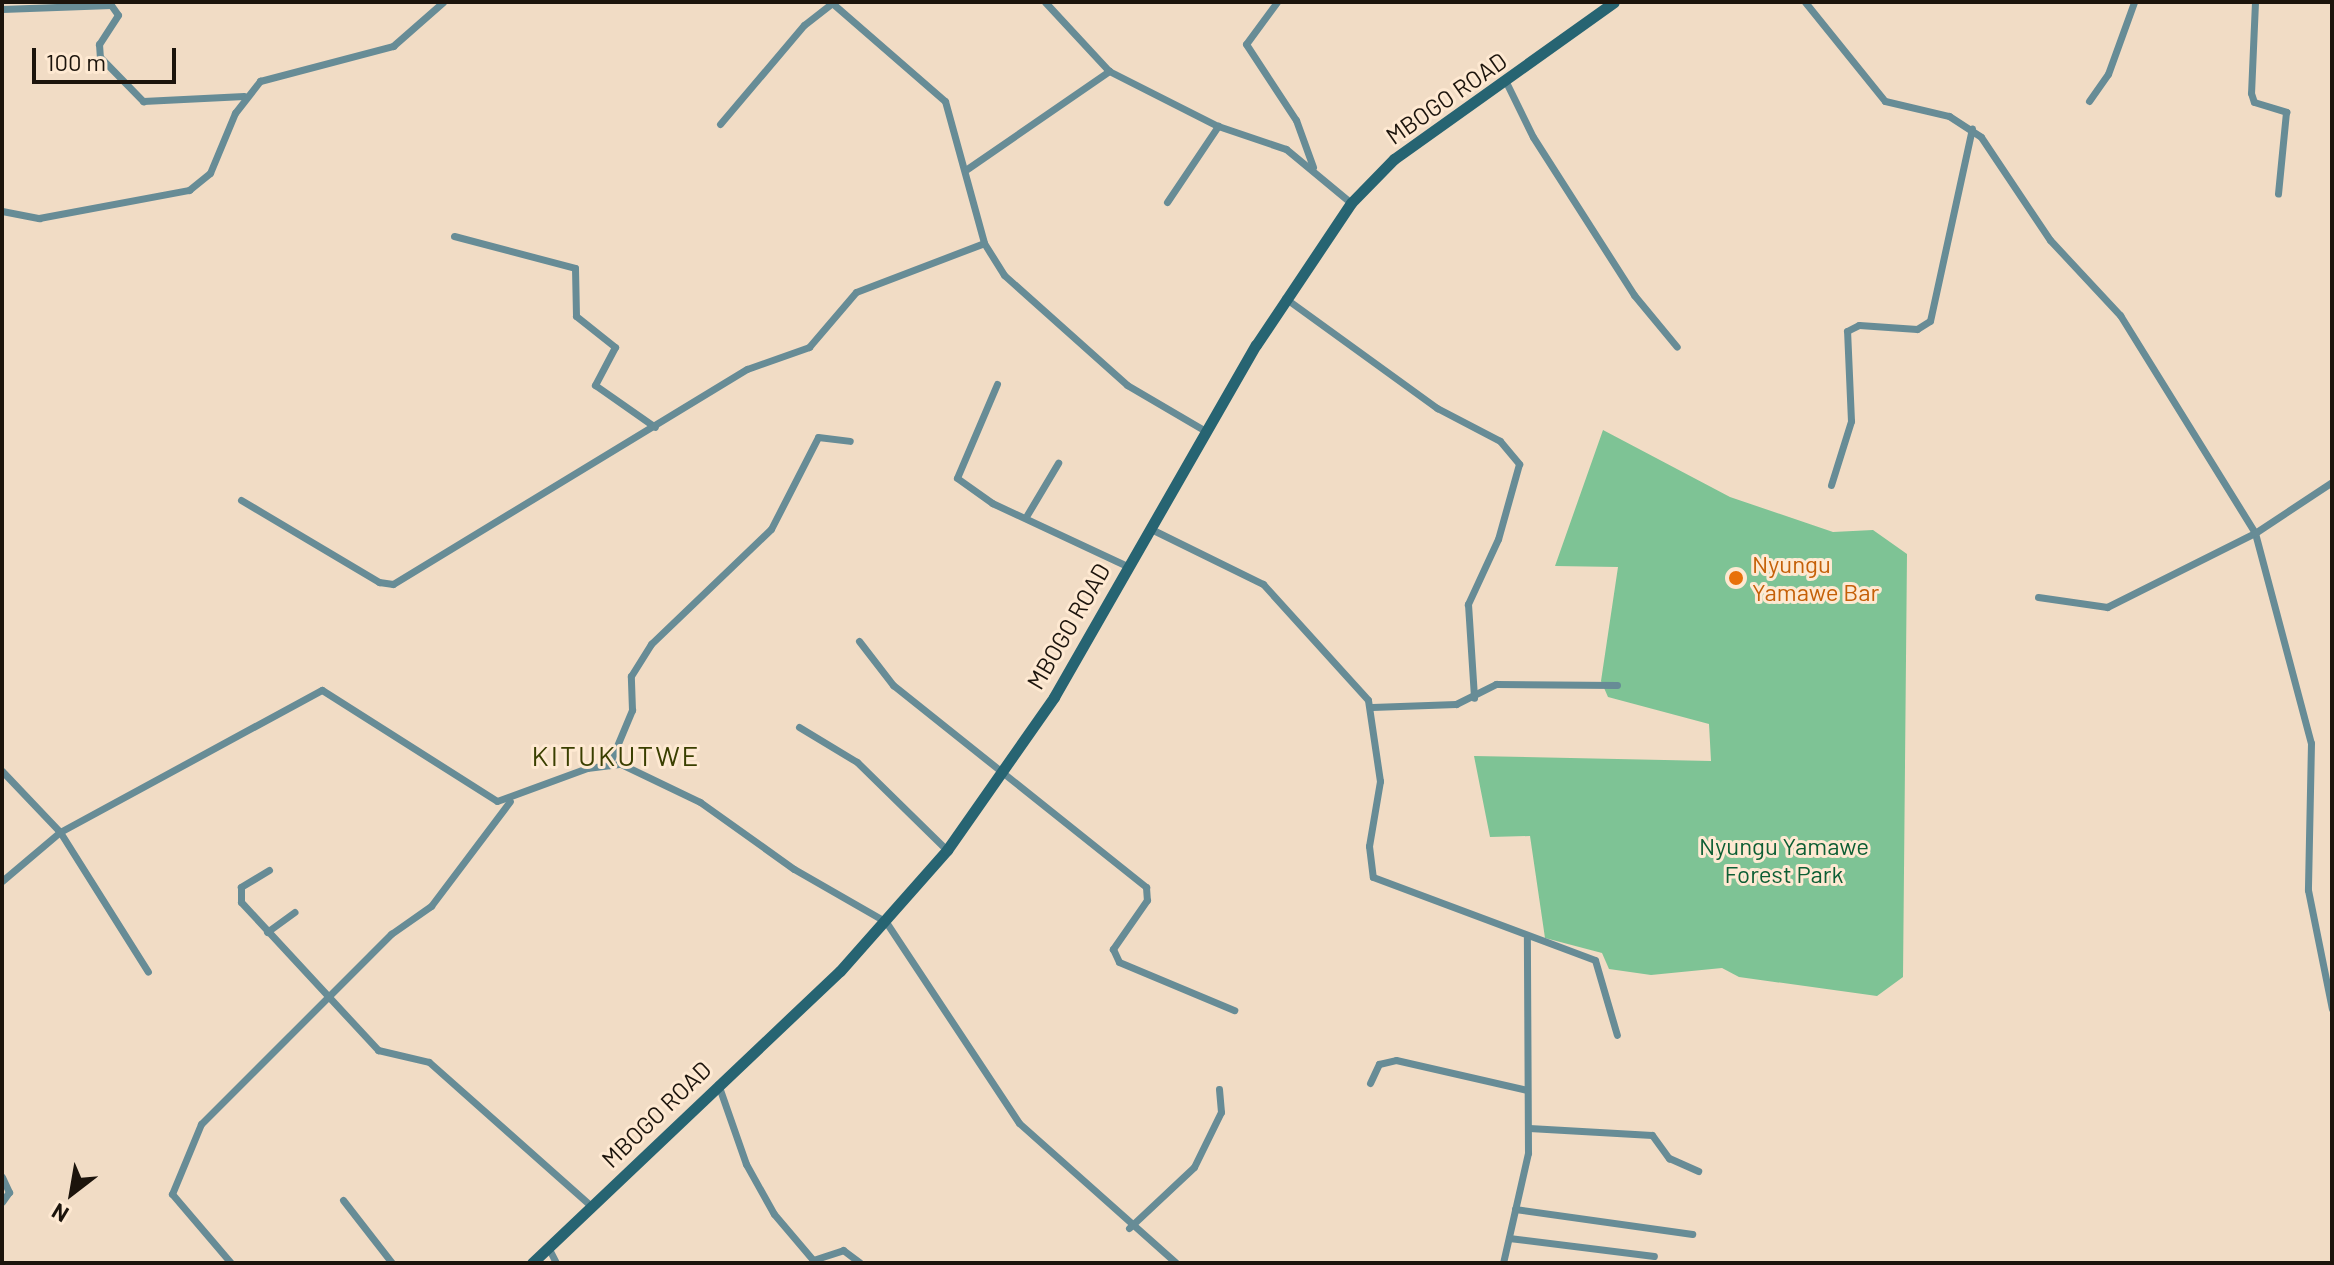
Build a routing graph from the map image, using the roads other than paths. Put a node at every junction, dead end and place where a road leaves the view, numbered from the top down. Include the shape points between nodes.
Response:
1 (443, 2) edge
2 (832, 2) edge
3 (1045, 2) edge
4 (1277, 2) edge
5 (1614, 2) edge
6 (1805, 2) edge
7 (2134, 2) edge
8 (2255, 2) edge
9 (2, 9) edge
10 (1109, 71) junction
11 (1506, 82) junction
12 (244, 96) junction
13 (2089, 101) dead end
14 (720, 124) dead end
15 (1218, 126) junction
16 (1972, 129) junction
17 (1313, 167) junction
18 (967, 169) junction
19 (2278, 194) dead end
20 (1167, 202) dead end
21 (1351, 203) junction
22 (2, 211) edge
23 (454, 236) dead end
24 (984, 243) junction
25 (1284, 298) junction
26 (1677, 347) dead end
27 (997, 384) dead end
28 (655, 427) junction
29 (1207, 432) junction
30 (850, 441) dead end
31 (1058, 463) dead end
32 (2332, 482) edge
33 (1831, 485) dead end
34 (241, 500) dead end
35 (1027, 515) junction
36 (1151, 529) junction
37 (2255, 533) junction
38 (1127, 566) junction
39 (2038, 597) dead end
40 (859, 641) dead end
41 (1617, 685) dead end
42 (1474, 698) junction
43 (1372, 707) junction
44 (799, 727) dead end
45 (609, 765) junction
46 (2, 771) edge
47 (1003, 772) junction
48 (510, 801) junction
49 (60, 832) junction
50 (947, 850) junction
51 (269, 870) dead end
52 (2, 881) edge
53 (295, 912) dead end
54 (886, 922) junction
55 (267, 932) junction
56 (1527, 938) junction
57 (148, 972) dead end
58 (331, 996) junction
59 (2332, 1009) edge
60 (1234, 1010) dead end
61 (1617, 1035) dead end
62 (1370, 1083) dead end
63 (718, 1084) junction
64 (1219, 1089) dead end
65 (1527, 1090) junction
66 (1529, 1128) junction
67 (1698, 1171) dead end
68 (2, 1177) edge
69 (343, 1200) dead end
70 (2, 1202) edge
71 (591, 1206) junction
72 (1515, 1209) junction
73 (1129, 1228) junction
74 (1692, 1234) dead end
75 (1509, 1238) junction
76 (548, 1247) junction
77 (1654, 1256) dead end
78 (231, 1263) edge
79 (392, 1263) edge
80 (532, 1263) edge
81 (556, 1263) edge
82 (860, 1263) edge
83 (1176, 1263) edge
84 (1503, 1263) edge

1 - 12 street via 393,46 268,75
2 - 14 street
2 - 18 street via 945,101
3 - 10 street
4 - 17 street via 1246,44 1296,120
5 - 11 main road, MBOGO ROAD
6 - 16 street via 1885,101
7 - 13 street via 2108,74
8 - 19 street via 2251,93 2254,102 2286,112
9 - 12 street via 111,5 118,15 99,44 100,57 143,101
10 - 15 street
10 - 18 street
11 - 21 main road, MBOGO ROAD via 1394,159
11 - 26 street via 1533,137 1634,295
12 - 22 street via 210,173 189,190 39,218
15 - 17 street via 1286,149
15 - 20 street
16 - 33 street via 1930,321 1917,329 1859,325 1847,331 1851,421
16 - 37 street via 2050,240 2120,315
17 - 21 street
18 - 24 street
21 - 25 main road, MBOGO ROAD
23 - 28 street via 575,268 576,316 615,347 595,385
24 - 28 street via 856,292 809,347 760,362
24 - 29 street via 1004,275 1075,341 1127,385
25 - 29 main road, MBOGO ROAD
25 - 42 street via 1437,408 1500,441 1519,464 1498,539 1468,604
27 - 35 street via 955,475 992,503
28 - 34 street via 393,584 379,582
29 - 36 main road, MBOGO ROAD
30 - 45 street via 818,437 771,529 651,644 631,676 632,710
31 - 35 street
32 - 37 street
35 - 38 street
36 - 38 main road, MBOGO ROAD
36 - 43 street via 1263,584
37 - 39 street via 2107,607
37 - 59 street via 2311,743 2308,890
38 - 47 main road, MBOGO ROAD
40 - 47 street via 885,677
41 - 42 street via 1496,684
42 - 43 street
43 - 56 street via 1380,781 1369,846 1373,877
44 - 50 street via 887,786
45 - 48 street
45 - 54 street via 645,772 700,802 794,869
46 - 49 street
47 - 50 main road, MBOGO ROAD
47 - 60 street via 1146,887 1147,900 1113,949 1119,962
48 - 49 street via 482,793 322,690
48 - 58 street via 431,906 391,934
49 - 52 street
49 - 57 street
50 - 54 main road, MBOGO ROAD
51 - 55 street via 238,890
53 - 55 street
54 - 63 main road, MBOGO ROAD
54 - 73 street via 1019,1123
55 - 58 street
56 - 61 street via 1600,963
56 - 65 street
58 - 71 street via 378,1050 429,1062
58 - 78 street via 219,1099 172,1186 180,1206
62 - 65 street via 1379,1064 1396,1060
63 - 71 main road, MBOGO ROAD
63 - 82 street via 746,1164 774,1214 813,1260 843,1250
64 - 73 street via 1221,1112 1194,1167
65 - 66 street
66 - 67 street via 1652,1135 1669,1158
66 - 72 street
68 - 70 street via 9,1192
69 - 79 street
71 - 76 main road, MBOGO ROAD
72 - 74 street
72 - 75 street
73 - 83 street
75 - 77 street
75 - 84 street
76 - 80 main road, MBOGO ROAD
76 - 81 street

